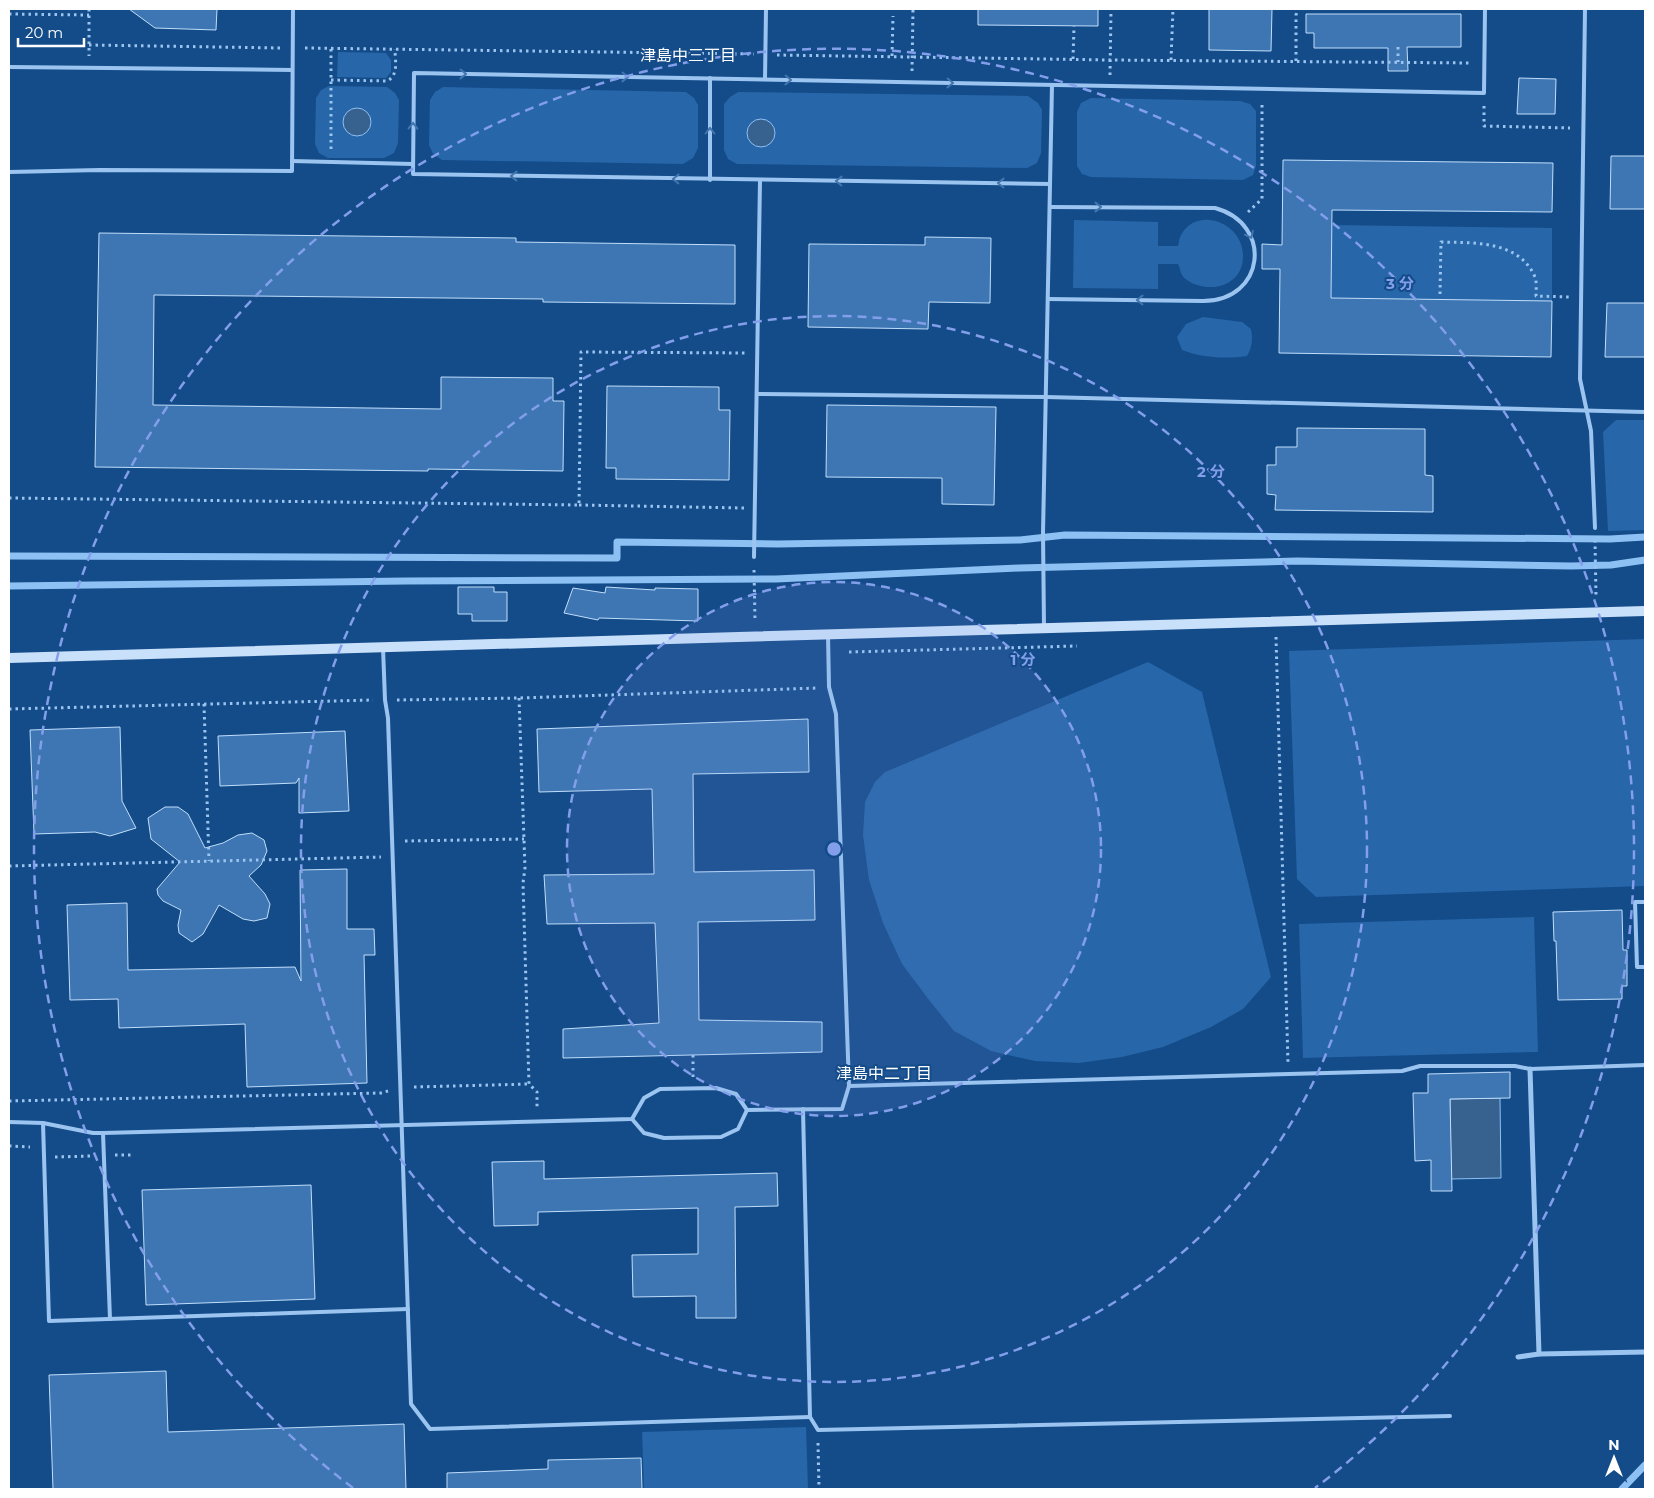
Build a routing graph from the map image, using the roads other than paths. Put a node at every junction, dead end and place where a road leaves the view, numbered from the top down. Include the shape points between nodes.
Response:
1 (293, 9) edge
2 (766, 9) edge
3 (1485, 9) edge
4 (1585, 9) edge
5 (9, 67) edge
6 (292, 70) junction
7 (710, 78) junction
8 (765, 79) junction
9 (1052, 84) junction
10 (292, 162) junction
11 (413, 164) junction
12 (9, 172) edge
13 (710, 180) junction
14 (760, 180) junction
15 (1050, 184) junction
16 (1050, 207) junction
17 (1048, 299) junction
18 (757, 394) junction
19 (1046, 397) junction
20 (1586, 411) junction
21 (1645, 412) edge
22 (1595, 528) dead end
23 (754, 557) dead end
24 (1645, 611) edge
25 (1044, 628) junction
26 (828, 634) junction
27 (383, 648) junction
28 (9, 658) edge
29 (1645, 902) edge
30 (1645, 967) edge
31 (1645, 1065) edge
32 (1530, 1069) junction
33 (849, 1086) junction
34 (803, 1109) junction
35 (747, 1110) junction
36 (632, 1119) junction
37 (9, 1122) edge
38 (43, 1123) junction
39 (402, 1125) junction
40 (102, 1133) junction
41 (408, 1309) junction
42 (110, 1319) junction
43 (1645, 1352) edge
44 (1539, 1354) junction
45 (1518, 1357) dead end
46 (1450, 1416) dead end
47 (810, 1417) junction

1 - 6 lane
2 - 8 lane
3 - 9 lane via 1484,93
4 - 20 lane via 1580,379
5 - 6 lane
6 - 10 lane
7 - 8 lane
11 -> 7 lane via 414,73
13 -> 7 lane
8 -> 9 lane
9 - 15 lane
10 - 11 lane
10 - 12 lane via 292,171
13 -> 11 lane via 412,174
13 - 14 lane
15 -> 14 lane
14 - 18 lane
15 - 16 lane
16 - 17 lane
16 -> 17 lane via 1215,208 1240,220 1250,233 1255,250 1254,266 1247,280 1235,293 1222,299
17 - 19 lane
18 - 19 lane
18 - 23 lane
19 - 20 lane
19 - 25 lane
20 - 21 lane
20 - 22 lane via 1591,431
24 - 25 street
25 - 26 street
26 - 27 street
26 - 33 lane via 830,687 836,714
27 - 28 street
27 - 39 lane
29 - 30 lane via 1635,902 1637,967
31 - 32 lane
32 - 33 lane via 1515,1066 1420,1066 1402,1071
32 - 44 street
33 - 34 lane via 842,1109
34 - 35 lane
34 - 47 lane
35 - 36 lane via 738,1129 721,1137 664,1138 644,1133
35 - 36 lane via 736,1094 716,1088 660,1089 644,1098
36 - 39 lane
37 - 38 lane
38 - 40 lane
38 - 42 lane via 49,1322
39 - 40 lane
39 - 41 lane
40 - 42 lane
41 - 42 lane
41 - 47 lane via 411,1404 430,1430
43 - 44 street
44 - 45 street
46 - 47 lane via 818,1430

